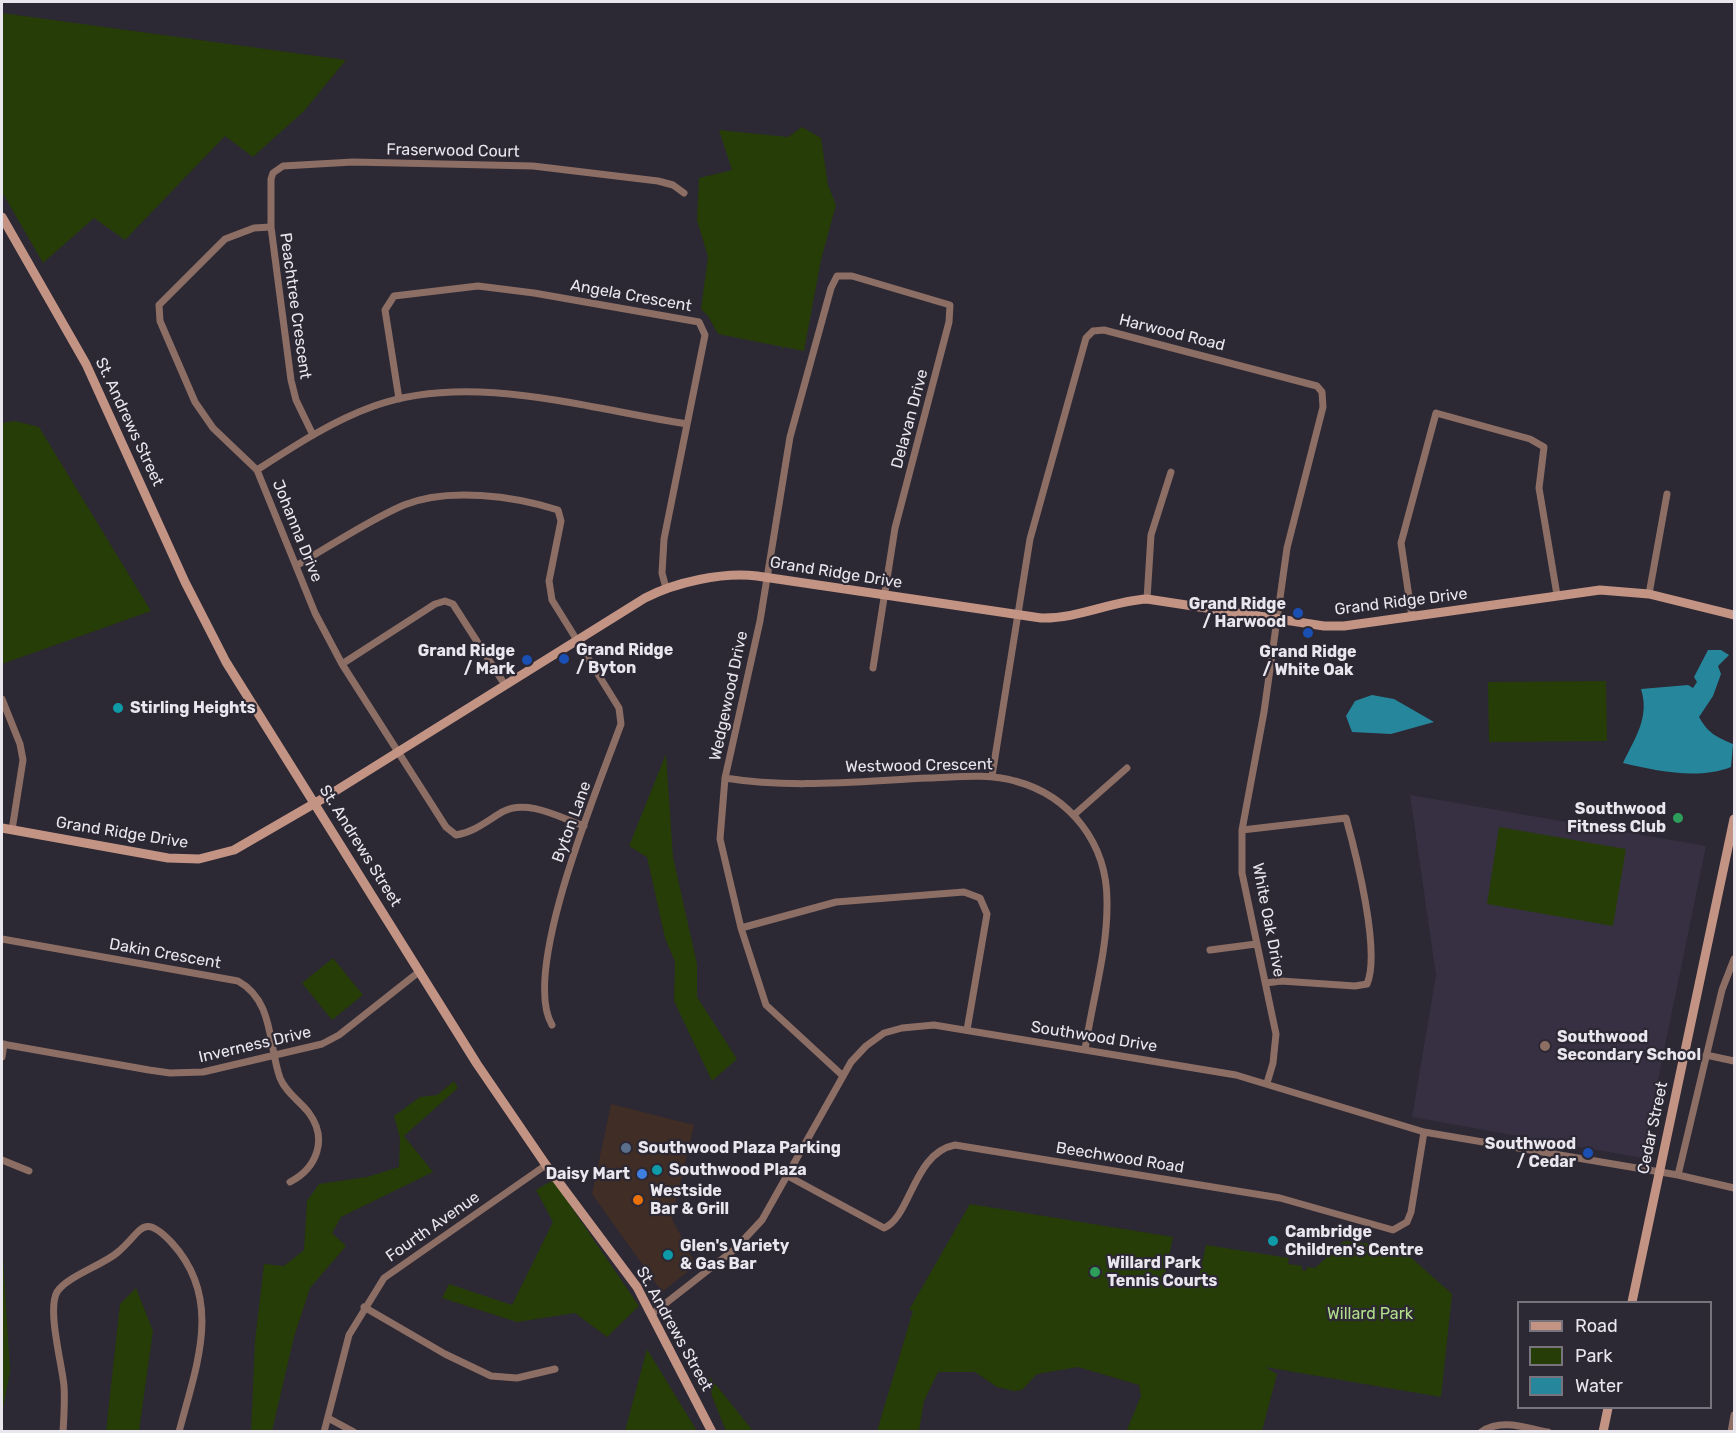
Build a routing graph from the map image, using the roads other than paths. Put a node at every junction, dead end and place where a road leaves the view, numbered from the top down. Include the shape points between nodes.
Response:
1 (684, 193) dead end
2 (2, 217) edge
3 (271, 227) junction
4 (831, 288) joint
5 (399, 399) junction
6 (687, 424) junction
7 (313, 435) junction
8 (257, 470) junction
9 (1171, 472) dead end
10 (1667, 494) dead end
11 (296, 566) junction
12 (767, 577) junction
13 (666, 588) junction
14 (1648, 594) junction
15 (884, 595) junction
16 (1557, 595) junction
17 (1148, 599) junction
18 (1734, 615) edge
19 (1016, 616) junction
20 (1412, 617) junction
21 (1277, 618) junction
22 (577, 640) junction
23 (342, 664) junction
24 (873, 668) dead end
25 (505, 685) junction
26 (2, 699) edge
27 (398, 752) junction
28 (1127, 768) dead end
29 (992, 776) junction
30 (725, 778) junction
31 (315, 803) junction
32 (1075, 814) junction
33 (1734, 819) edge
34 (584, 826) junction
35 (2, 828) edge
36 (12, 830) junction
37 (1242, 830) junction
38 (1731, 854) edge
39 (741, 928) junction
40 (2, 939) edge
41 (1256, 944) junction
42 (1210, 950) dead end
43 (1734, 959) edge
44 (420, 971) junction
45 (1266, 983) junction
46 (552, 1024) dead end
47 (967, 1030) junction
48 (3, 1044) edge
49 (1085, 1050) junction
50 (1706, 1055) junction
51 (276, 1056) junction
52 (2, 1057) edge
53 (1734, 1061) edge
54 (843, 1076) junction
55 (1267, 1083) junction
56 (1424, 1132) junction
57 (2, 1160) edge
58 (546, 1165) junction
59 (29, 1171) dead end
60 (1658, 1173) junction
61 (786, 1175) junction
62 (1678, 1175) junction
63 (290, 1182) dead end
64 (1734, 1188) edge
65 (1632, 1301) edge
66 (364, 1307) junction
67 (652, 1314) junction
68 (555, 1369) dead end
69 (1608, 1409) edge
70 (1734, 1415) edge
71 (328, 1418) junction
72 (63, 1431) edge
73 (179, 1431) edge
74 (324, 1431) edge
75 (354, 1431) edge
76 (712, 1431) edge
77 (1481, 1431) edge
78 (1548, 1431) edge
79 (1603, 1431) edge
80 (1731, 1431) edge

1 - 3 street, Fraserwood Court via 658,181 533,166 353,162 283,166 271,179
2 - 31 main road, St. Andrews Street via 86,364 226,662
3 - 7 street, Peachtree Crescent via 291,380
3 - 8 street, Peachtree Crescent via 255,228 225,239 165,298 158,311 195,402 213,428
4 - 12 street, Wedgewood Drive via 790,437
4 - 15 street, Delavan Drive via 837,276 852,276 950,305 949,322 895,528
5 - 6 street, Johanna Drive via 479,392
5 - 6 street, Angela Crescent via 387,304 394,296 406,293 478,286 699,322 705,335
5 - 7 street, Johanna Drive via 374,406
6 - 13 street, Angela Crescent via 664,539 662,573
7 - 8 street, Johanna Drive
8 - 11 street, Johanna Drive
9 - 17 street via 1151,535
10 - 14 street
11 - 22 street, Byton Lane via 405,505 441,496 477,495 546,506 558,510 561,521 549,581 552,600
11 - 23 street, Johanna Drive
12 - 13 main road, Grand Ridge Drive via 735,575
12 - 15 main road, Grand Ridge Drive
12 - 30 street, Wedgewood Drive
13 - 22 main road, Grand Ridge Drive
14 - 16 main road, Grand Ridge Drive via 1600,590
14 - 18 main road, Grand Ridge Drive
15 - 19 main road, Grand Ridge Drive
15 - 24 street, Delavan Drive
16 - 20 main road, Grand Ridge Drive
16 - 20 street via 1539,488 1544,447 1530,439 1436,413 1401,543
17 - 19 main road, Grand Ridge Drive via 1062,618
17 - 21 main road, Grand Ridge Drive
19 - 21 street, Harwood Road via 1030,539 1086,338 1093,331 1104,330 1309,382 1322,392 1323,407 1287,548
19 - 29 street, Harwood Road
20 - 21 main road, Grand Ridge Drive via 1335,626
21 - 37 street, White Oak Drive
22 - 25 main road, Grand Ridge Drive
22 - 34 street, Byton Lane via 621,715
23 - 25 street via 435,604 446,601 453,604
23 - 27 street, Johanna Drive
25 - 27 main road, Grand Ridge Drive
26 - 36 street via 23,760
27 - 31 main road, Grand Ridge Drive
27 - 34 street, Johanna Drive via 446,827 456,835 520,807 541,810
28 - 32 street
29 - 30 street, Westwood Crescent via 767,784
29 - 32 street, Westwood Crescent via 1035,788
30 - 39 street, Wedgewood Drive via 720,839
31 - 36 main road, Grand Ridge Drive via 234,850 199,859 168,858
31 - 44 main road, St. Andrews Street
32 - 49 street, Westwood Crescent via 1098,850 1107,902
33 - 38 main road, Cedar Street
34 - 46 street, Byton Lane via 559,898 544,980 543,1004
35 - 36 main road, Grand Ridge Drive
37 - 41 street, White Oak Drive via 1242,873
37 - 45 street via 1346,818 1369,924 1371,974 1366,984
38 - 60 main road, Cedar Street
39 - 47 street via 836,902 964,892 980,898 987,914
39 - 54 street, Wedgewood Drive via 766,1005
40 - 51 street, Dakin Crescent via 238,981 261,1003
41 - 42 street
41 - 45 street, White Oak Drive
43 - 50 street
44 - 51 street, Inverness Drive via 331,1040
44 - 58 main road, St. Andrews Street
45 - 55 street, White Oak Drive via 1276,1034
47 - 49 street, Southwood Drive
47 - 54 street, Southwood Drive via 918,1025 884,1033 851,1062
48 - 51 street, Inverness Drive via 170,1073 203,1072
48 - 52 street
49 - 55 street, Southwood Drive
50 - 53 street
50 - 62 street
51 - 63 street, Dakin Crescent via 283,1084 310,1115 319,1138 313,1163
54 - 61 street, Southwood Drive
55 - 56 street, Southwood Drive
56 - 60 street, Southwood Drive
56 - 61 street, Beechwood Road via 1411,1212 1407,1222 1393,1230 1280,1198 955,1145 942,1148 930,1159 894,1220 884,1228
57 - 59 street
58 - 66 street, Fourth Avenue via 397,1267 384,1278
58 - 67 main road, St. Andrews Street via 613,1251
60 - 62 street, Southwood Drive
60 - 65 main road, Cedar Street
61 - 67 street, Southwood Drive via 762,1220 748,1236
62 - 64 street, Southwood Drive
66 - 68 street via 491,1377 517,1378
66 - 71 street, Fourth Avenue via 349,1335
67 - 76 main road, St. Andrews Street
69 - 79 main road
70 - 80 street
71 - 74 street, Fourth Avenue
71 - 75 street
72 - 73 street via 64,1387 53,1306 57,1292 105,1262 140,1228 150,1225 158,1228 189,1264 203,1316 201,1344
77 - 78 street via 1503,1424

